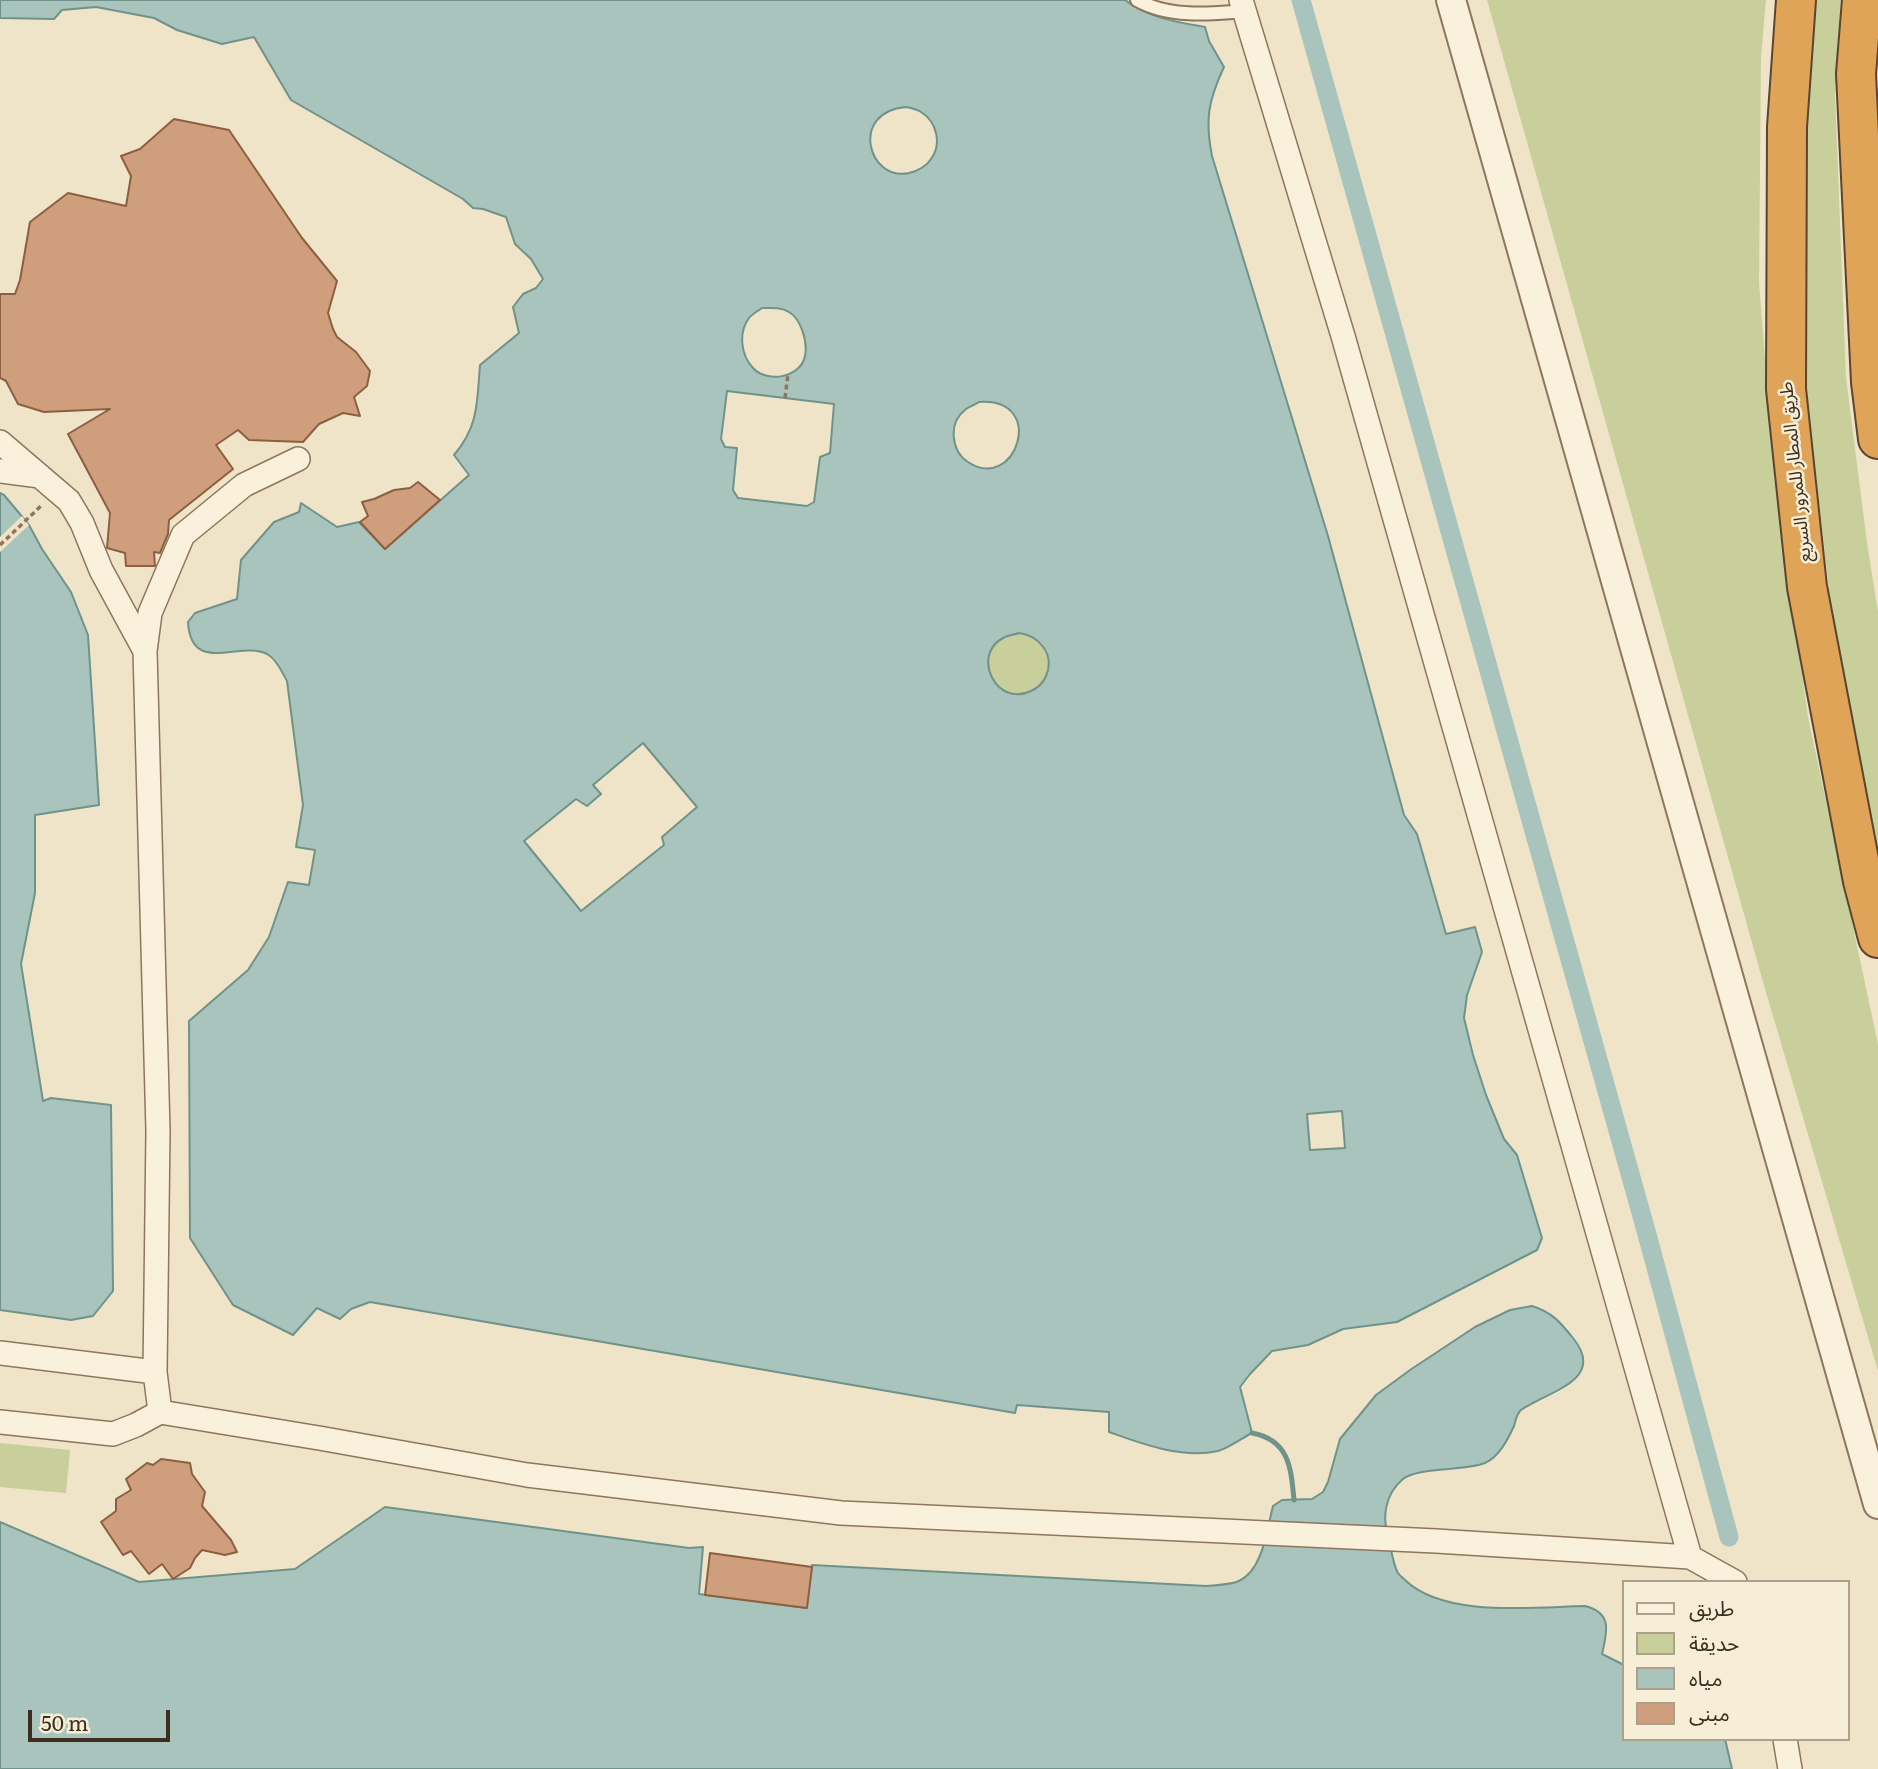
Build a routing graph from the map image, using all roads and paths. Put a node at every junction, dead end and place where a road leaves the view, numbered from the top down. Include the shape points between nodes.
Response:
1 (1138, 0) edge
2 (1451, 0) edge
3 (1796, 0) edge
4 (1862, 0) edge
5 (1243, 5) edge
6 (788, 374) dead end
7 (785, 398) dead end
8 (1878, 439) edge
9 (0, 442) edge
10 (298, 459) dead end
11 (0, 471) edge
12 (40, 476) junction
13 (58, 491) junction
14 (0, 545) edge
15 (145, 651) junction
16 (1878, 938) edge
17 (0, 1353) edge
18 (155, 1372) junction
19 (160, 1412) junction
20 (0, 1422) edge
21 (1878, 1504) edge
22 (1690, 1557) junction
23 (1731, 1580) edge
24 (1785, 1741) edge
25 (1790, 1769) edge

1 - 5 lane via 1167,11 1203,14
2 - 21 street
3 - 16 highway, طريق المطار للمرور السريع via 1787,127 1786,389 1807,587
4 - 8 highway via 1856,75 1871,382
5 - 22 street via 1347,349
6 - 7 path
9 - 12 street
10 - 15 street via 244,485 183,536 150,612
11 - 12 street
12 - 13 street
13 - 14 path
13 - 15 street via 82,523 101,570
15 - 18 street via 158,1131
17 - 18 street
18 - 19 street
19 - 20 street via 113,1434
19 - 22 street via 527,1475 841,1513
22 - 23 street
24 - 25 street

